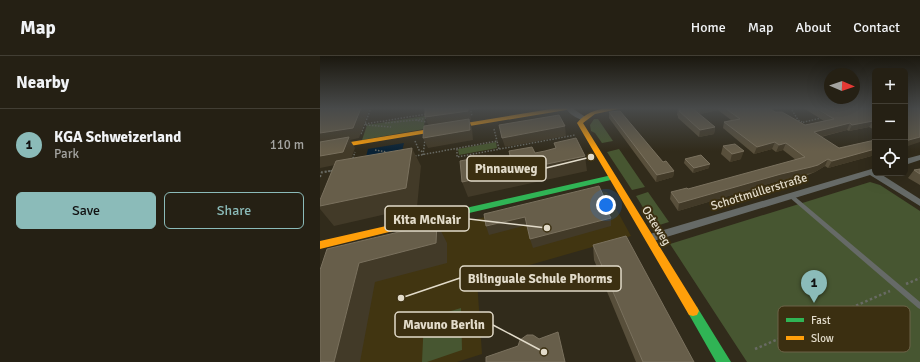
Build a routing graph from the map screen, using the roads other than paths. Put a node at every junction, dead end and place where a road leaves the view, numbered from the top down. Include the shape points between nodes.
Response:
1 (468, 122) edge
2 (580, 122) edge
3 (320, 149) edge
4 (920, 158) edge
5 (908, 161) edge
6 (872, 172) edge
7 (879, 176) edge
8 (612, 177) junction
9 (791, 196) junction
10 (920, 203) edge
11 (650, 238) junction
12 (320, 246) edge
13 (920, 306) edge
14 (724, 362) edge

1 - 3 street via 428,126 384,138
2 - 8 street, Osteweg
4 - 5 street
6 - 9 street, Schottmüllerstraße
7 - 10 street
8 - 11 street, Osteweg
8 - 12 street
9 - 11 street, Schottmüllerstraße
9 - 13 lane
11 - 14 street, Osteweg

